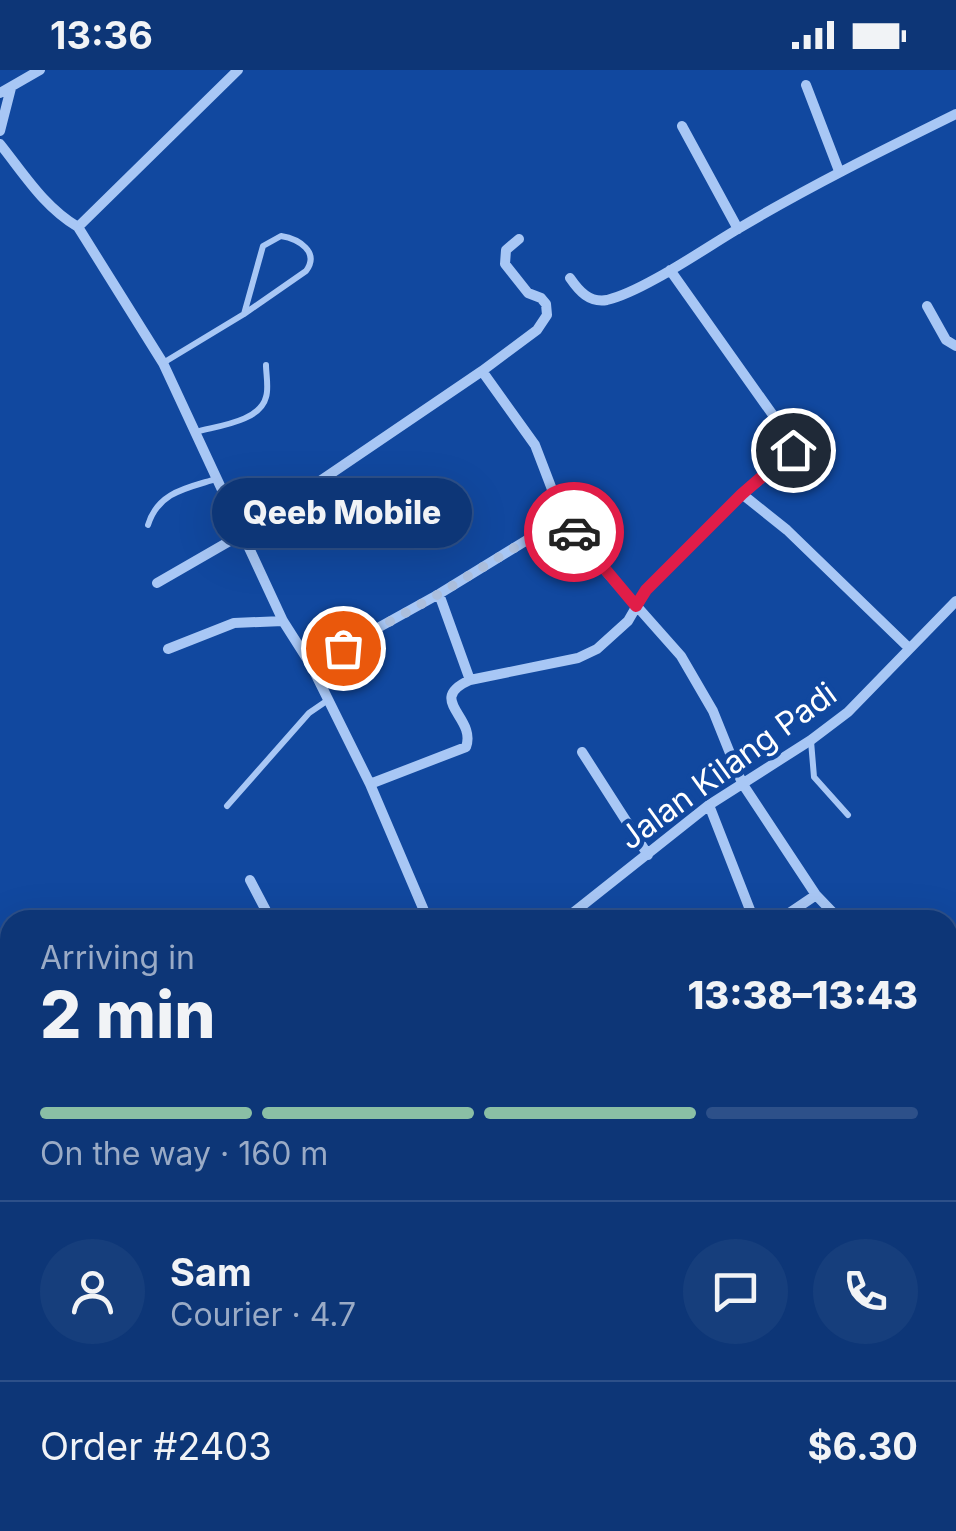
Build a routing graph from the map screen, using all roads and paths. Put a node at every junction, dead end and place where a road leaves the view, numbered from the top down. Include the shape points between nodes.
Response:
1 (40, 70) edge
2 (238, 70) edge
3 (806, 85) dead end
4 (5, 91) edge
5 (956, 114) edge
6 (682, 126) dead end
7 (0, 132) edge
8 (0, 144) edge
9 (839, 172) junction
10 (78, 227) junction
11 (738, 229) junction
12 (519, 240) dead end
13 (670, 270) junction
14 (570, 278) dead end
15 (927, 306) dead end
16 (244, 314) junction
17 (956, 346) edge
18 (163, 363) junction
19 (266, 364) dead end
20 (482, 371) junction
21 (195, 432) junction
22 (216, 478) junction
23 (742, 494) junction
24 (563, 518) junction
25 (148, 525) dead end
26 (242, 534) junction
27 (157, 583) dead end
28 (439, 594) junction
29 (956, 600) edge
30 (636, 606) junction
31 (283, 621) junction
32 (909, 648) junction
33 (168, 649) dead end
34 (311, 666) junction
35 (470, 680) junction
36 (329, 700) junction
37 (811, 740) junction
38 (582, 752) dead end
39 (742, 783) junction
40 (370, 784) junction
41 (708, 804) junction
42 (228, 806) dead end
43 (848, 815) dead end
44 (648, 854) junction
45 (250, 880) dead end
46 (816, 895) junction
47 (266, 910) edge
48 (421, 910) edge
49 (577, 910) edge
50 (750, 910) edge
51 (794, 910) edge
52 (830, 910) edge

1 - 4 street
2 - 10 street
3 - 9 street
4 - 7 street
5 - 9 street
6 - 11 street
8 - 10 street via 40,196
9 - 11 street
10 - 18 street
11 - 13 street
12 - 20 street via 506,250 506,267 528,293 544,300 547,315
13 - 14 street via 602,300 590,298
13 - 23 street via 792,442 793,450
15 - 17 street
16 - 16 lane via 263,246 282,236 301,243 311,257 306,271
16 - 18 lane
18 - 21 street
19 - 21 lane via 267,396 258,410
20 - 24 street via 535,445
20 - 26 street
21 - 22 street
22 - 25 lane via 166,496
22 - 26 street
23 - 30 street
23 - 32 street
24 - 28 street
24 - 30 street
26 - 27 street
26 - 31 street
28 - 34 street
28 - 35 street
29 - 32 street, Jalan Kilang Padi
30 - 35 street via 616,634 578,658
30 - 39 street via 699,683
31 - 33 street via 234,623
31 - 34 street
32 - 37 street, Jalan Kilang Padi
34 - 36 street
35 - 40 street via 451,695 468,733 466,747
36 - 40 street
36 - 42 lane via 309,713
37 - 39 street, Jalan Kilang Padi
37 - 43 lane via 814,777
38 - 44 street
39 - 41 street, Jalan Kilang Padi
39 - 46 street
40 - 48 street
41 - 44 street, Jalan Kilang Padi
41 - 50 street
44 - 49 street, Jalan Kilang Padi
45 - 47 street
46 - 51 street
46 - 52 street

